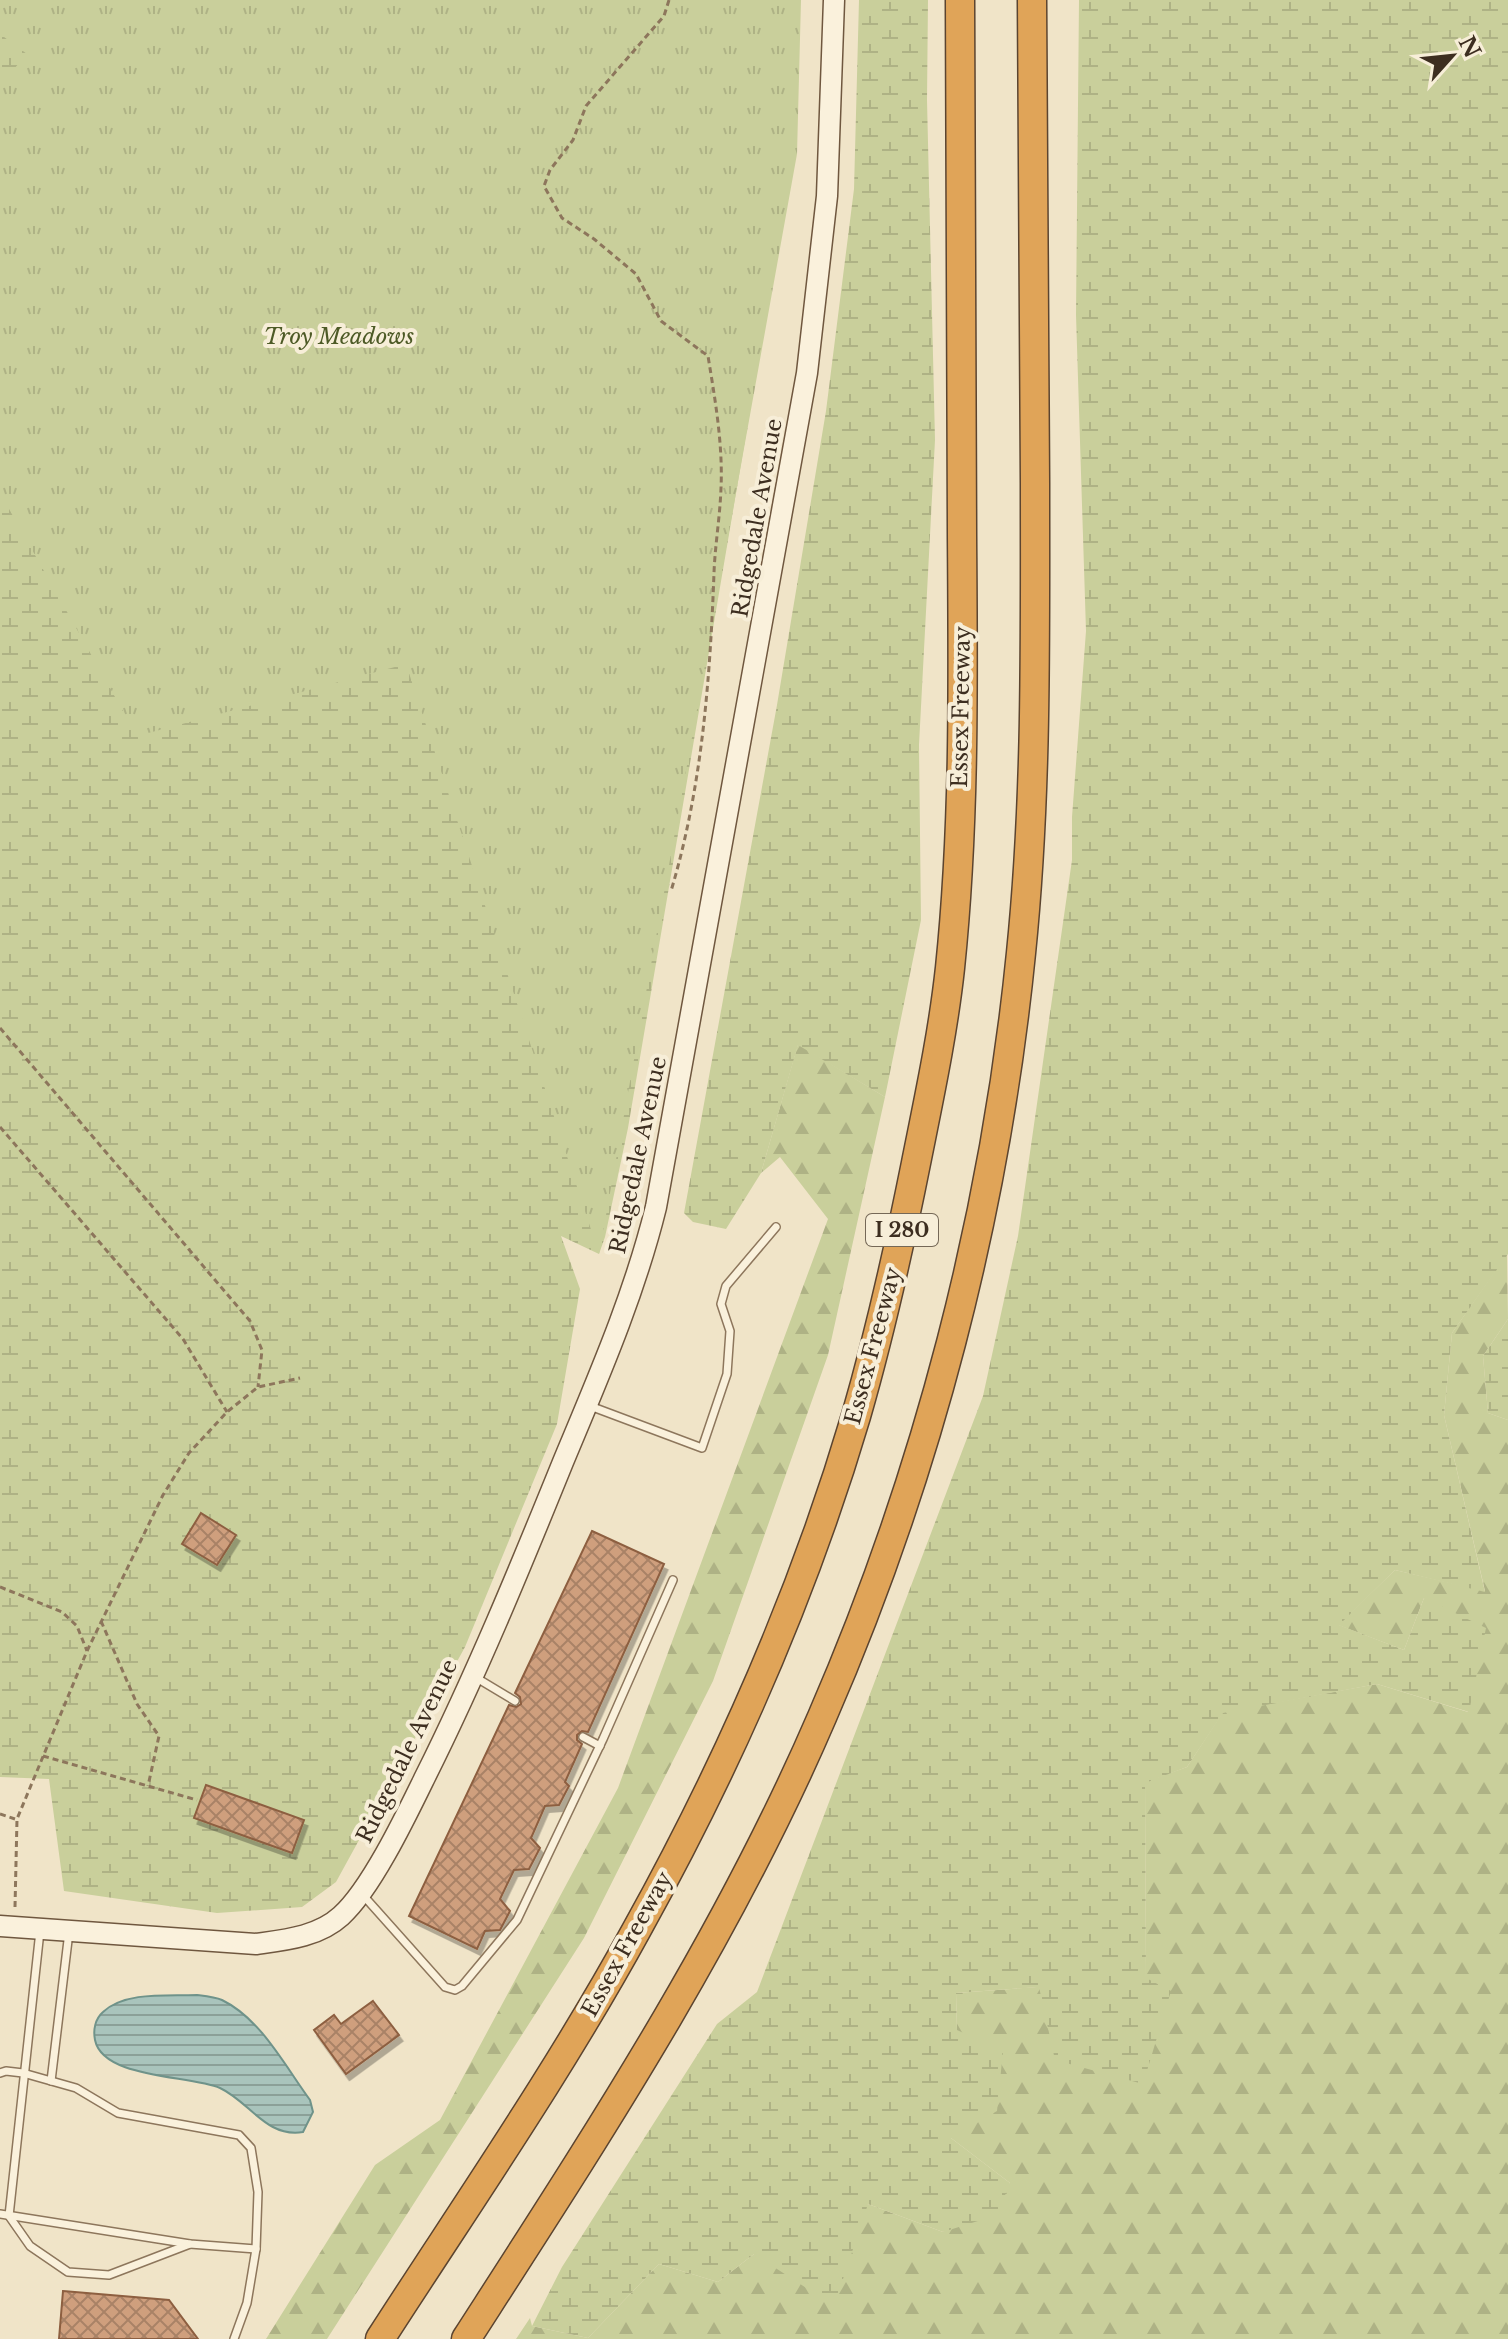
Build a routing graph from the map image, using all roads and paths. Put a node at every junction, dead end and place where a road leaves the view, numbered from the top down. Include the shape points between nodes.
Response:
1 (669, 0) edge
2 (834, 0) edge
3 (960, 0) edge
4 (1032, 0) edge
5 (671, 891) dead end
6 (0, 1028) edge
7 (0, 1127) edge
8 (776, 1227) dead end
9 (300, 1378) dead end
10 (258, 1387) junction
11 (587, 1405) junction
12 (227, 1412) junction
13 (673, 1580) dead end
14 (0, 1587) edge
15 (101, 1621) junction
16 (87, 1651) junction
17 (473, 1676) junction
18 (515, 1701) dead end
19 (583, 1737) dead end
20 (600, 1746) junction
21 (43, 1756) junction
22 (148, 1786) junction
23 (197, 1800) dead end
24 (0, 1814) edge
25 (17, 1819) junction
26 (361, 1892) junction
27 (7, 1926) edge
28 (40, 1929) junction
29 (69, 1931) junction
30 (0, 2073) edge
31 (23, 2073) junction
32 (51, 2081) junction
33 (5, 2215) edge
34 (190, 2244) junction
35 (256, 2249) junction
36 (234, 2339) edge
37 (380, 2339) edge
38 (466, 2339) edge

1 - 5 path via 664,16 586,106 573,140 544,186 562,218 636,274 661,321 708,356 721,487 711,660 685,846
2 - 11 main road, Ridgedale Avenue via 827,196 785,507 656,1207 627,1307
3 - 37 highway, Essex Freeway / I 280 via 963,630 956,910 938,1052 879,1332 826,1508 787,1614 691,1828 584,2021
4 - 38 highway via 1032,810 1009,1055 966,1280 897,1522 834,1688 780,1810 677,2005
6 - 10 path via 250,1321 262,1350
7 - 12 path via 183,1339
8 - 11 lane via 726,1286 721,1304 730,1331 727,1374 702,1448
9 - 10 path
10 - 12 path
11 - 17 main road, Ridgedale Avenue
12 - 15 path via 189,1453 163,1495
13 - 20 lane
14 - 16 path via 62,1612 77,1626
15 - 16 path
15 - 22 path via 137,1704 159,1736
16 - 21 path
17 - 18 lane
17 - 26 main road, Ridgedale Avenue via 410,1808
19 - 20 lane
20 - 26 lane via 517,1920 462,1986 445,1987
21 - 22 path
21 - 25 path
22 - 23 path
24 - 25 path
25 - 27 path
26 - 29 main road, Ridgedale Avenue via 330,1925 294,1939 256,1944
27 - 28 main road, Ridgedale Avenue
28 - 29 main road, Ridgedale Avenue
28 - 31 lane
29 - 32 lane
30 - 31 lane
31 - 32 lane
31 - 33 lane via 16,2163
32 - 35 lane via 76,2088 118,2113 239,2135 251,2148 258,2192
33 - 34 lane
33 - 34 lane via 30,2246 68,2272 109,2275
34 - 35 lane
35 - 36 lane via 247,2303

